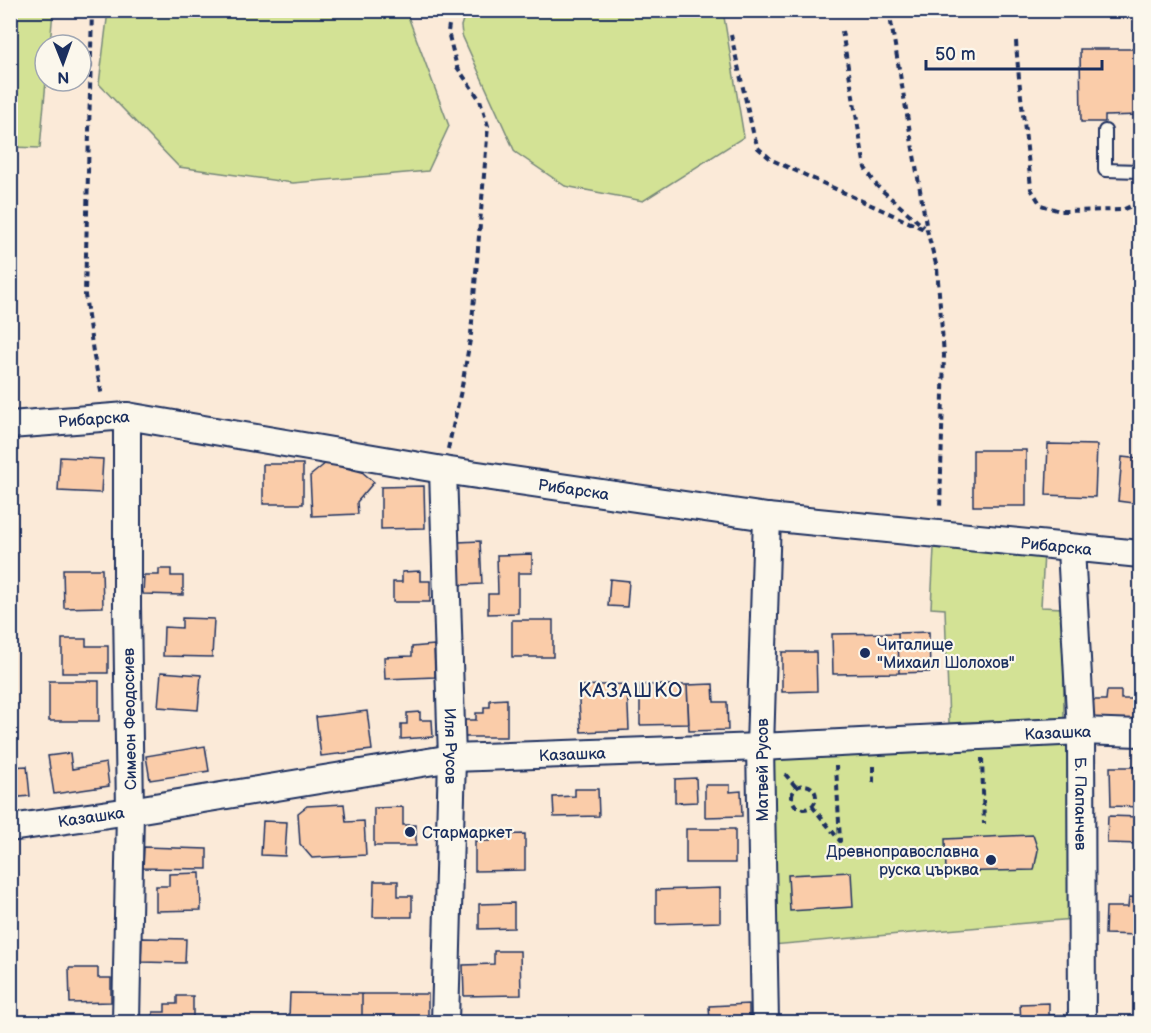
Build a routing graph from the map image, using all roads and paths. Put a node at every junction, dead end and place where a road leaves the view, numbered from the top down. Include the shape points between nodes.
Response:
1 (92, 10) edge
2 (452, 10) edge
3 (890, 11) edge
4 (842, 31) dead end
5 (731, 35) dead end
6 (1016, 41) dead end
7 (1105, 131) dead end
8 (1140, 171) edge
9 (1140, 202) edge
10 (927, 230) junction
11 (117, 417) junction
12 (10, 425) edge
13 (443, 470) junction
14 (768, 518) junction
15 (938, 535) junction
16 (1071, 549) junction
17 (1140, 554) edge
18 (1082, 731) junction
19 (1140, 733) edge
20 (760, 747) junction
21 (982, 755) dead end
22 (873, 757) dead end
23 (452, 759) junction
24 (836, 759) dead end
25 (873, 786) dead end
26 (812, 806) junction
27 (130, 812) junction
28 (984, 824) dead end
29 (10, 828) edge
30 (126, 1023) edge
31 (445, 1023) edge
32 (765, 1023) edge
33 (1082, 1023) edge

1 - 11 path via 85,295 93,352
2 - 13 path via 448,32 457,67 480,100 489,126 471,334
3 - 10 path
4 - 10 path via 865,168 877,186
5 - 10 path via 758,148 772,160
6 - 9 path via 1034,196 1041,205 1068,211 1122,210
7 - 8 lane via 1105,170
10 - 15 path via 937,268 944,355
11 - 12 street, Рибарска
11 - 13 street, Рибарска
11 - 27 street, Симеон Феодосиев via 127,606
13 - 14 street, Рибарска
13 - 23 street, Иля Русов
14 - 15 street, Рибарска
14 - 20 street, Матвей Русов
15 - 16 street, Рибарска
16 - 17 street, Рибарска
16 - 18 street, Б. Папанчев
18 - 19 street, Казашка
18 - 20 street, Казашка
18 - 33 street, Б. Папанчев
20 - 23 street, Казашка
20 - 32 street, Матвей Русов
21 - 28 path
22 - 25 path
23 - 27 street, Казашка
23 - 31 street, Иля Русов
24 - 26 path via 840,841
26 - 26 path via 801,809 794,805 792,793 796,787 808,785 815,790
27 - 29 street, Казашка
27 - 30 street, Симеон Феодосиев

